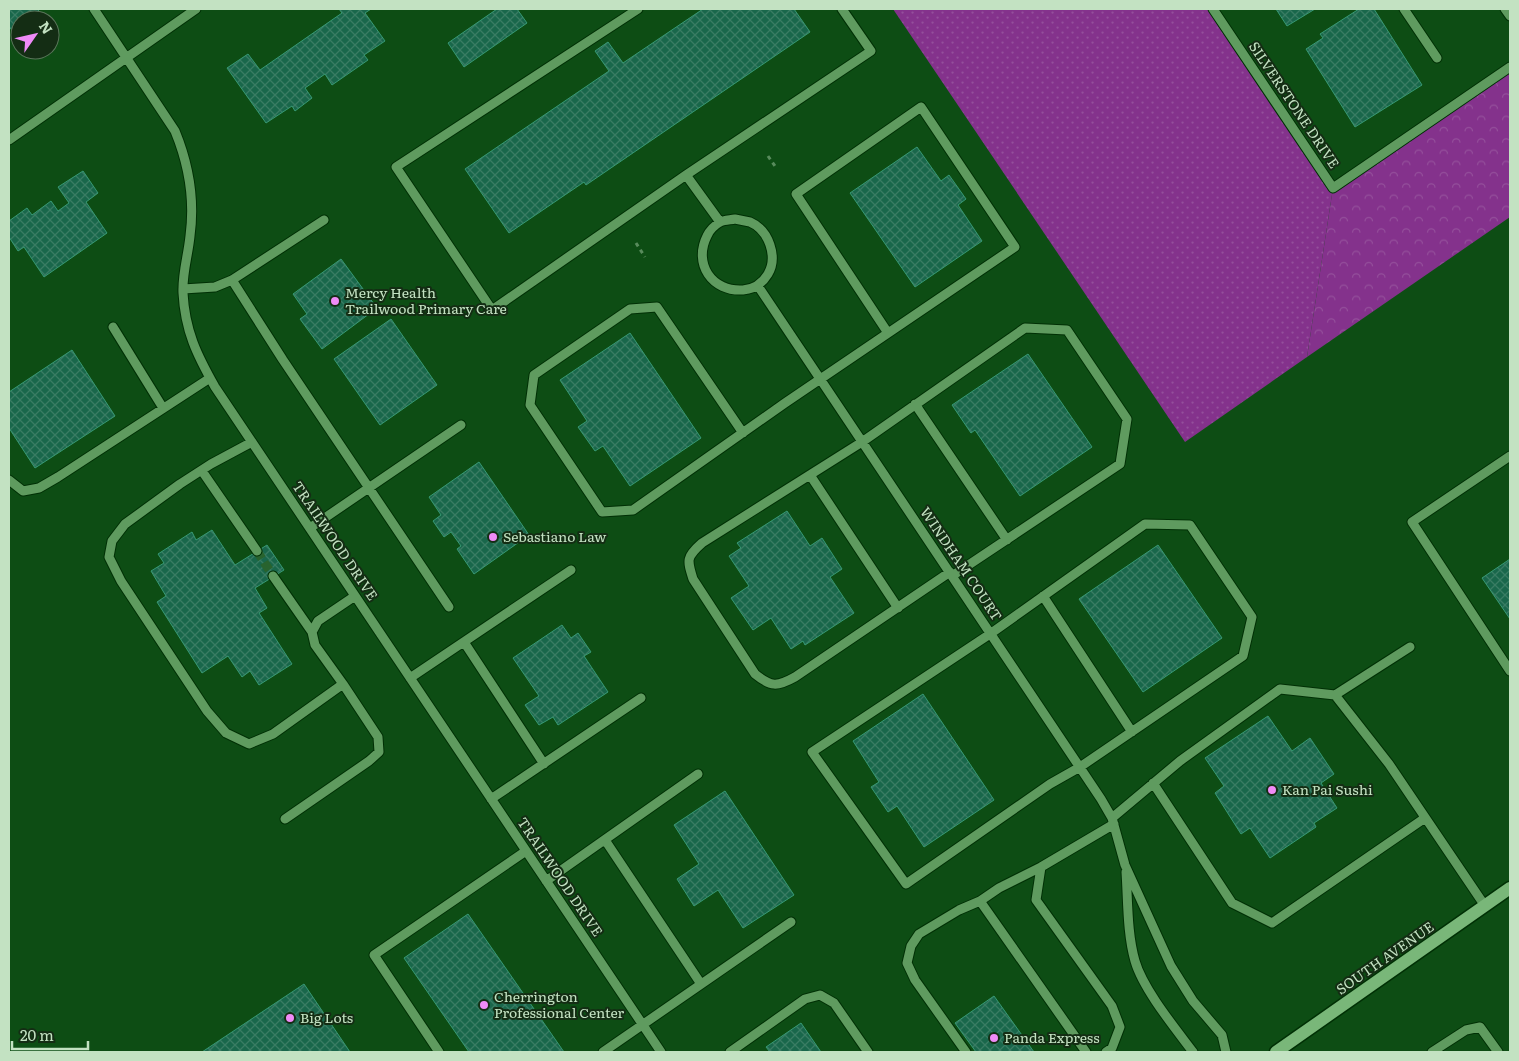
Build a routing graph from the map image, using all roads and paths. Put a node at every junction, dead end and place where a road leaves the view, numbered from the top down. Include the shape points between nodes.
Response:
1 (94, 9) edge
2 (196, 9) edge
3 (638, 9) edge
4 (842, 9) edge
5 (1212, 9) edge
6 (1404, 9) edge
7 (1506, 9) edge
8 (1510, 16) edge
9 (127, 58) junction
10 (1437, 58) dead end
11 (1510, 67) edge
12 (9, 140) edge
13 (768, 156) dead end
14 (775, 166) dead end
15 (686, 176) junction
16 (324, 220) dead end
17 (720, 222) junction
18 (636, 243) dead end
19 (645, 257) dead end
20 (232, 280) junction
21 (758, 286) junction
22 (183, 289) junction
23 (113, 327) dead end
24 (888, 333) junction
25 (210, 378) junction
26 (820, 379) junction
27 (915, 404) junction
28 (163, 408) junction
29 (461, 425) dead end
30 (743, 432) junction
31 (252, 442) junction
32 (862, 442) junction
33 (1510, 456) edge
34 (202, 471) junction
35 (810, 475) junction
36 (9, 480) edge
37 (369, 488) junction
38 (310, 528) junction
39 (1007, 540) junction
40 (256, 552) tunnel mouth
41 (571, 570) dead end
42 (951, 574) junction
43 (273, 576) tunnel mouth
44 (355, 596) junction
45 (1043, 596) junction
46 (449, 607) dead end
47 (898, 608) junction
48 (312, 632) junction
49 (990, 634) junction
50 (464, 642) junction
51 (1410, 647) dead end
52 (1510, 671) edge
53 (410, 678) junction
54 (343, 684) junction
55 (1335, 695) junction
56 (641, 698) dead end
57 (1132, 732) junction
58 (544, 764) junction
59 (1080, 767) junction
60 (698, 774) dead end
61 (1153, 783) junction
62 (492, 800) junction
63 (1425, 818) junction
64 (285, 819) dead end
65 (1113, 821) junction
66 (605, 840) junction
67 (526, 851) junction
68 (1125, 864) junction
69 (1041, 867) junction
70 (546, 881) junction
71 (1510, 888) edge
72 (980, 901) junction
73 (1485, 906) junction
74 (791, 922) dead end
75 (702, 984) junction
76 (642, 1025) junction
77 (736, 1050) edge
78 (439, 1052) edge
79 (603, 1052) edge
80 (661, 1052) edge
81 (868, 1052) edge
82 (966, 1052) edge
83 (1086, 1052) edge
84 (1106, 1052) edge
85 (1193, 1052) edge
86 (1226, 1052) edge
87 (1276, 1052) edge
88 (1432, 1052) edge
89 (1498, 1052) edge

1 - 9 street, TRAILWOOD DRIVE
2 - 9 street
3 - 15 street via 396,167 492,310
4 - 15 street via 871,52
5 - 11 street, SILVERSTONE DRIVE via 1333,188
6 - 10 street
7 - 8 street
9 - 12 street
9 - 22 street, TRAILWOOD DRIVE via 175,131 188,169 192,214
13 - 14 path
15 - 17 street
16 - 20 street
17 - 21 street via 735,219 751,223 770,242 772,258 768,274
17 - 21 street via 702,245 702,260 707,274 718,285 735,290
18 - 19 path
20 - 22 street via 215,286
20 - 37 street
21 - 26 street, WINDHAM COURT
22 - 25 street, TRAILWOOD DRIVE via 194,348
23 - 28 street
24 - 24 street via 1015,247 921,107 796,194
24 - 26 street
25 - 28 street
25 - 31 street, TRAILWOOD DRIVE
26 - 30 street
26 - 32 street, WINDHAM COURT
27 - 32 street
27 - 39 street
27 - 39 street via 1025,328 1066,330 1127,419 1120,464
28 - 36 street via 38,488 23,491
29 - 37 street
30 - 30 street via 633,510 602,512 530,405 534,375 630,308 657,307
31 - 34 street
31 - 38 street, TRAILWOOD DRIVE
32 - 35 street
32 - 42 street, WINDHAM COURT
33 - 52 street via 1412,522
34 - 40 street
34 - 54 street via 125,524 112,540 109,557 126,590 207,712 226,733 249,744 273,734
35 - 47 street
35 - 47 street via 691,552 688,563 693,579 755,674 768,684 782,684
37 - 38 street
37 - 46 street
38 - 44 street, TRAILWOOD DRIVE
39 - 42 street
41 - 50 street
42 - 47 street
42 - 49 street, WINDHAM COURT
43 - 48 street
44 - 48 street via 318,621
44 - 53 street, TRAILWOOD DRIVE
45 - 49 street
45 - 57 street
45 - 57 street via 1145,524 1190,525 1252,617 1243,656
48 - 54 street via 315,645
49 - 59 street, WINDHAM COURT
49 - 59 street via 812,752 906,884 1050,784
50 - 53 street
50 - 58 street
51 - 55 street
53 - 62 street, TRAILWOOD DRIVE
54 - 64 street via 378,737 379,752
55 - 61 street via 1280,689
55 - 63 street via 1389,764
56 - 58 street
57 - 59 street
58 - 62 street
59 - 65 street, WINDHAM COURT
60 - 66 street
61 - 63 street via 1232,903 1272,923
61 - 65 street
62 - 67 street, TRAILWOOD DRIVE
63 - 73 street
65 - 68 street, WINDHAM COURT
65 - 69 street
66 - 70 street
66 - 75 street
67 - 70 street, TRAILWOOD DRIVE
67 - 78 street via 374,955
68 - 85 street, WINDHAM COURT via 1131,944 1136,963 1149,990
68 - 86 street, WINDHAM COURT via 1171,966 1193,1001 1222,1035
69 - 72 street
69 - 84 street via 1036,900 1112,1006 1120,1027 1112,1048
70 - 76 street, TRAILWOOD DRIVE
71 - 73 main road, SOUTH AVENUE
72 - 82 street via 919,934 910,946 907,963 915,980
72 - 83 street
73 - 87 main road, SOUTH AVENUE
74 - 75 street
75 - 76 street
76 - 79 street
76 - 80 street, TRAILWOOD DRIVE
77 - 81 street via 805,999 820,995 834,1003
88 - 89 street via 1466,1030 1480,1026

